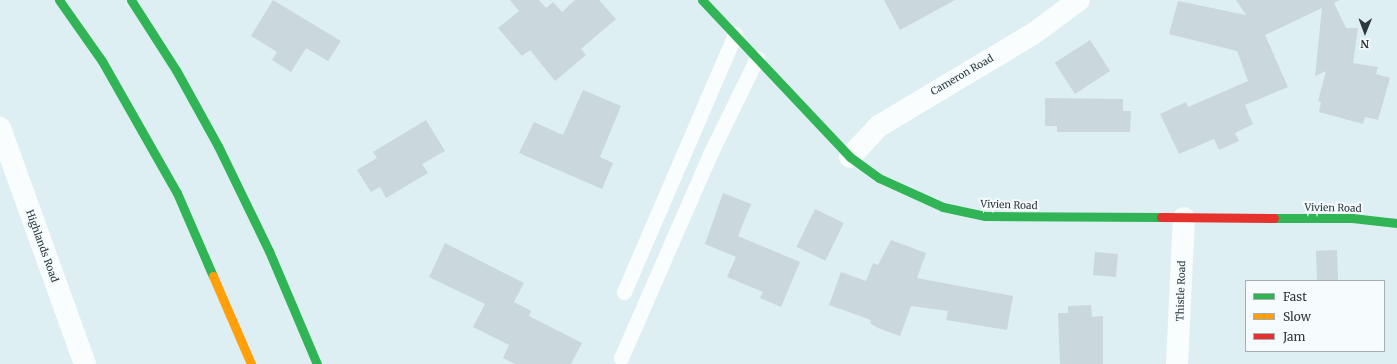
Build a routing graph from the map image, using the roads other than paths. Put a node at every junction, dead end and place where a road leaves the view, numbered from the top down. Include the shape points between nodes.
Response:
1 (58, 0) edge
2 (131, 0) edge
3 (702, 0) edge
4 (1080, 0) edge
5 (735, 34) junction
6 (757, 58) junction
7 (0, 128) edge
8 (850, 157) junction
9 (1184, 218) junction
10 (1397, 223) edge
11 (624, 292) dead end
12 (621, 358) dead end
13 (85, 364) edge
14 (251, 364) edge
15 (317, 364) edge
16 (1178, 364) edge

1 - 14 main road via 102,61 177,193
2 - 15 main road via 176,70 218,146 269,251
3 - 5 main road, Vivien Road
4 - 8 street, Cameron Road via 1033,34 879,126
5 - 6 main road, Vivien Road
5 - 11 lane
6 - 8 main road, Vivien Road
6 - 12 lane via 710,154
7 - 13 street, Highlands Road
8 - 9 main road, Vivien Road via 910,194 943,207 985,216
9 - 10 main road, Vivien Road via 1352,218
9 - 16 street, Thistle Road

